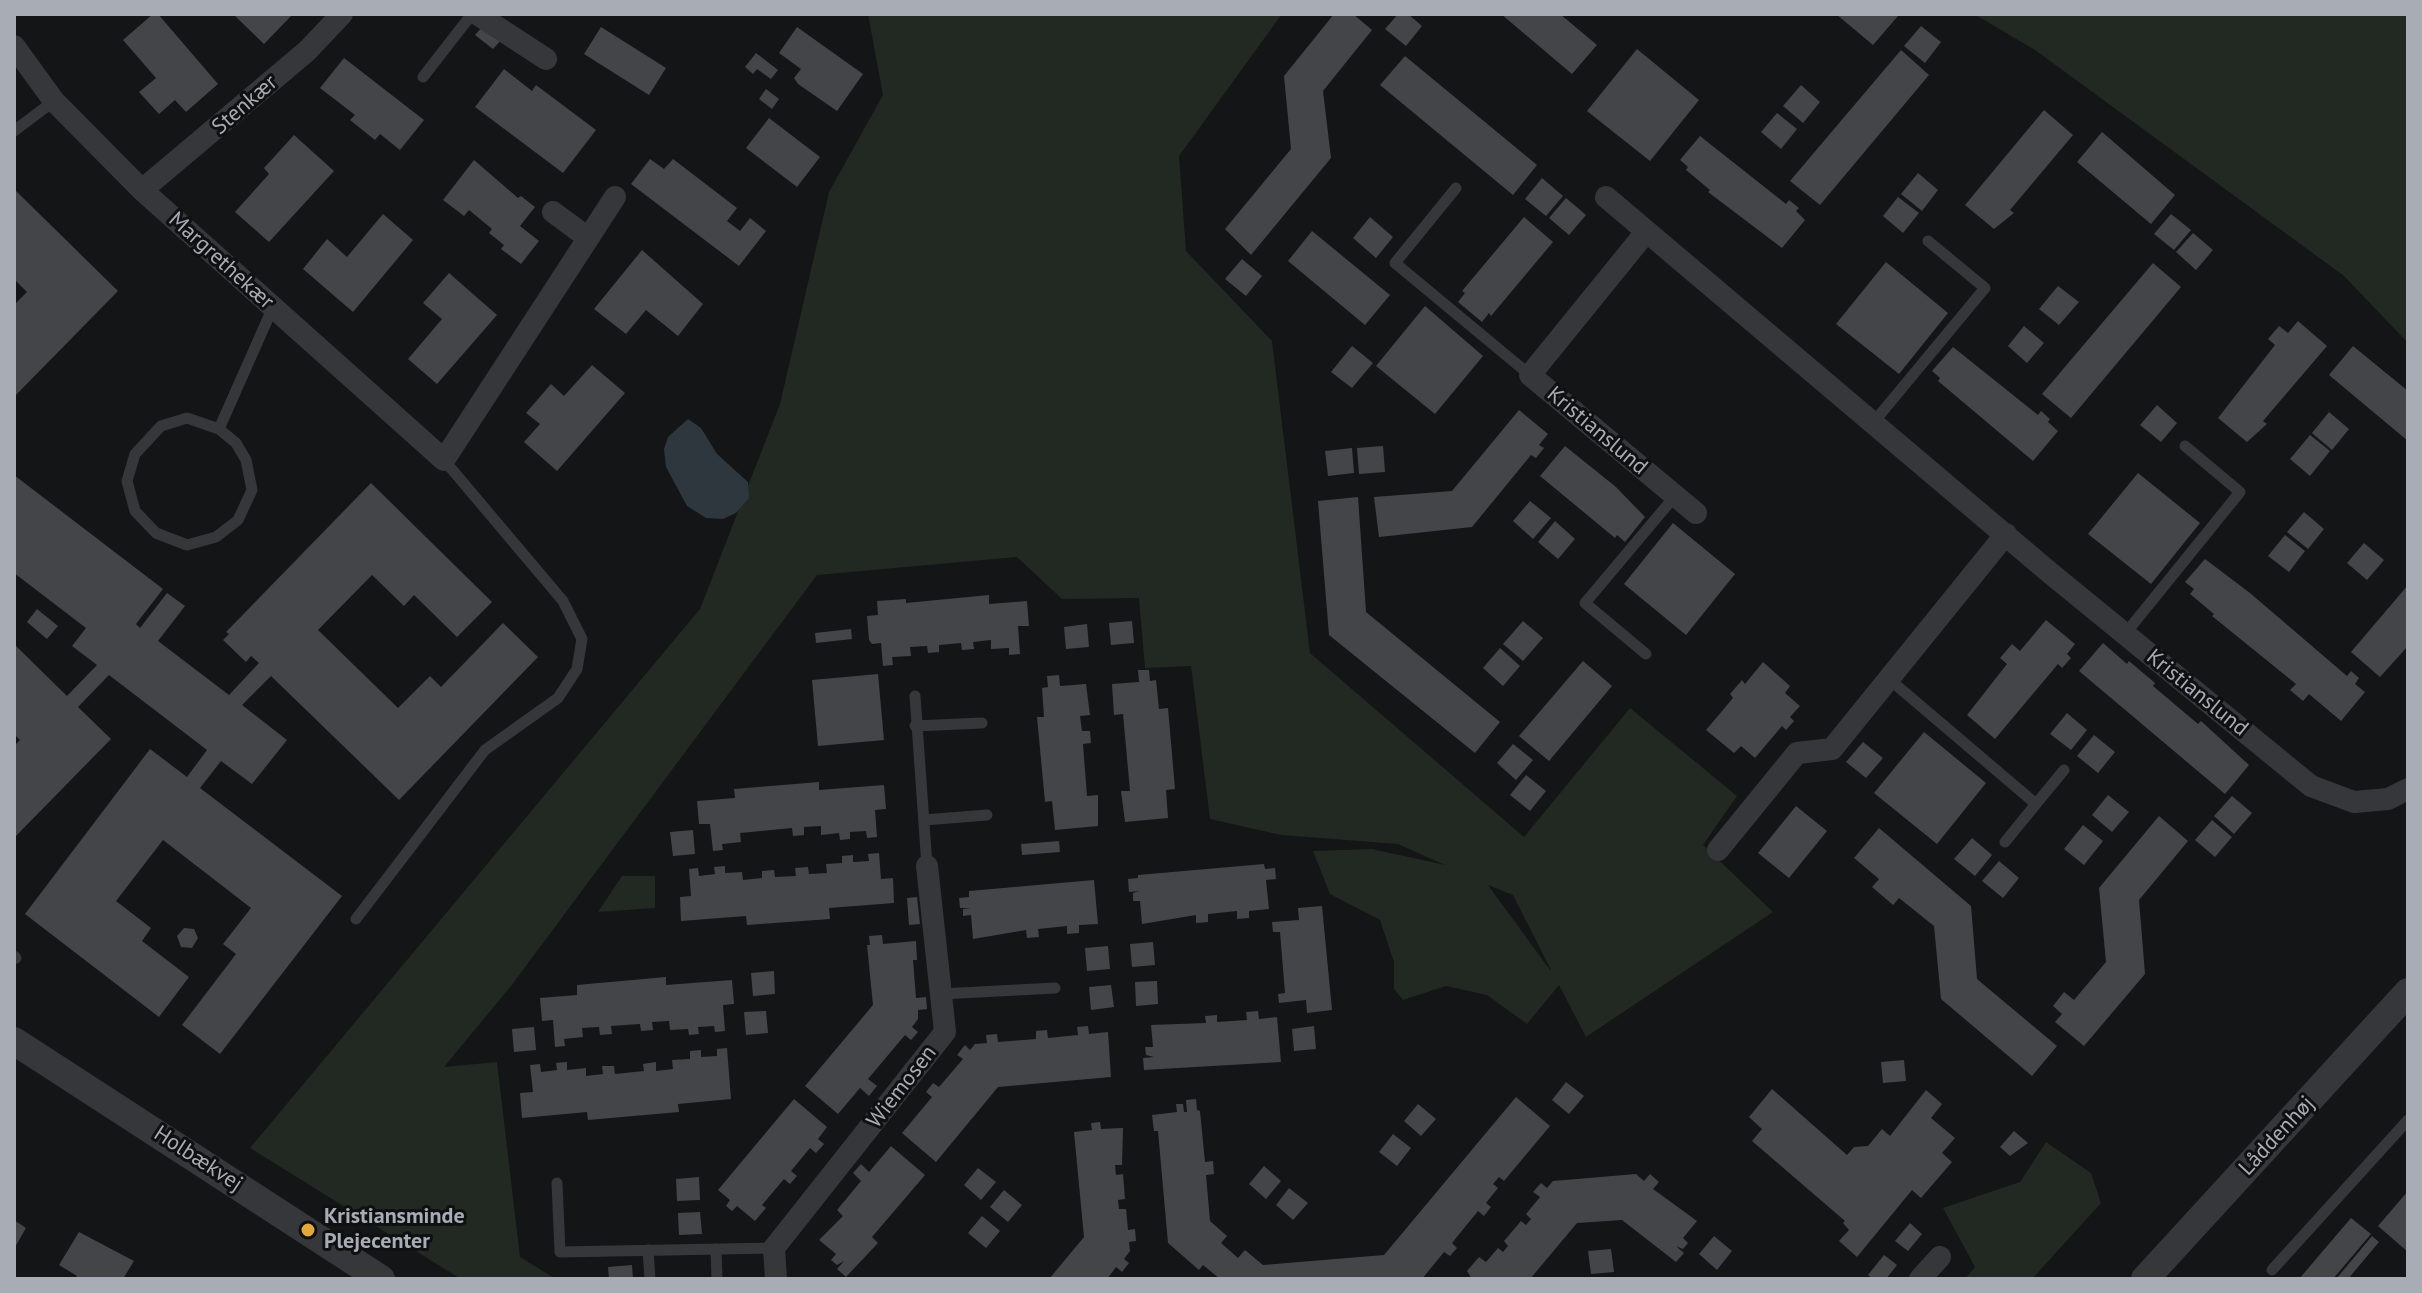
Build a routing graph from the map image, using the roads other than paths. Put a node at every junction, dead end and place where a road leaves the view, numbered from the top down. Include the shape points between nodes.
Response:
1 (342, 14) edge
2 (475, 14) edge
3 (14, 46) edge
4 (546, 59) dead end
5 (423, 77) dead end
6 (54, 101) junction
7 (14, 131) edge
8 (1456, 188) dead end
9 (142, 190) junction
10 (615, 197) dead end
11 (1606, 197) dead end
12 (553, 212) dead end
13 (1646, 232) junction
14 (588, 238) junction
15 (1928, 241) dead end
16 (273, 307) junction
17 (1530, 375) junction
18 (1873, 423) junction
19 (219, 429) junction
20 (2185, 446) dead end
21 (444, 460) junction
22 (1675, 496) junction
23 (1696, 513) dead end
24 (2006, 534) junction
25 (2125, 634) junction
26 (1646, 654) dead end
27 (1889, 679) junction
28 (915, 696) dead end
29 (982, 723) dead end
30 (915, 726) junction
31 (2064, 770) dead end
32 (2408, 789) edge
33 (2036, 804) junction
34 (987, 815) dead end
35 (924, 820) junction
36 (2005, 842) dead end
37 (1718, 850) dead end
38 (927, 866) joint
39 (356, 919) dead end
40 (1055, 988) dead end
41 (2408, 992) edge
42 (941, 994) junction
43 (14, 1041) edge
44 (2408, 1120) edge
45 (557, 1183) dead end
46 (774, 1248) junction
47 (716, 1249) junction
48 (648, 1250) junction
49 (1940, 1257) dead end
50 (2272, 1270) dead end
51 (381, 1279) edge
52 (650, 1279) edge
53 (717, 1279) edge
54 (776, 1279) edge
55 (1920, 1279) edge
56 (2145, 1279) edge

1 - 9 street, Stenkær via 307,51
2 - 4 street
2 - 5 lane
3 - 6 street, Margrethekær
6 - 7 lane
6 - 9 street, Margrethekær
8 - 17 lane via 1395,263
9 - 16 street, Margrethekær
10 - 14 street
11 - 13 street, Kristianslund
12 - 14 street
13 - 17 street, Kristianslund
13 - 18 street, Kristianslund
14 - 21 street
15 - 18 lane via 1985,288
16 - 19 lane
16 - 21 street, Margrethekær
17 - 22 street, Kristianslund
18 - 24 street, Kristianslund
19 - 19 lane via 187,418 161,426 135,454 127,481 135,511 156,533 187,545 216,537 238,520 252,490 246,460
20 - 25 lane via 2240,492
21 - 39 lane, Margrethekær via 563,601 582,639 577,669 558,698 485,750
22 - 23 street, Kristianslund
22 - 26 lane via 1585,603
24 - 25 street, Kristianslund
24 - 27 street
25 - 32 street, Kristianslund via 2311,786 2354,802 2388,799
27 - 33 lane
27 - 37 street via 1832,749 1797,753
28 - 30 lane
29 - 30 lane
30 - 35 lane
31 - 33 lane
33 - 36 lane
34 - 35 lane
35 - 38 lane
38 - 42 street, Wiemosen
40 - 42 lane
41 - 56 street, Låddenhøj
42 - 46 street, Wiemosen via 945,1032
43 - 51 street, Holbækvej
44 - 50 lane
45 - 48 lane via 560,1252
46 - 47 lane
46 - 54 street
47 - 48 lane
47 - 53 lane
48 - 52 lane
49 - 55 street

